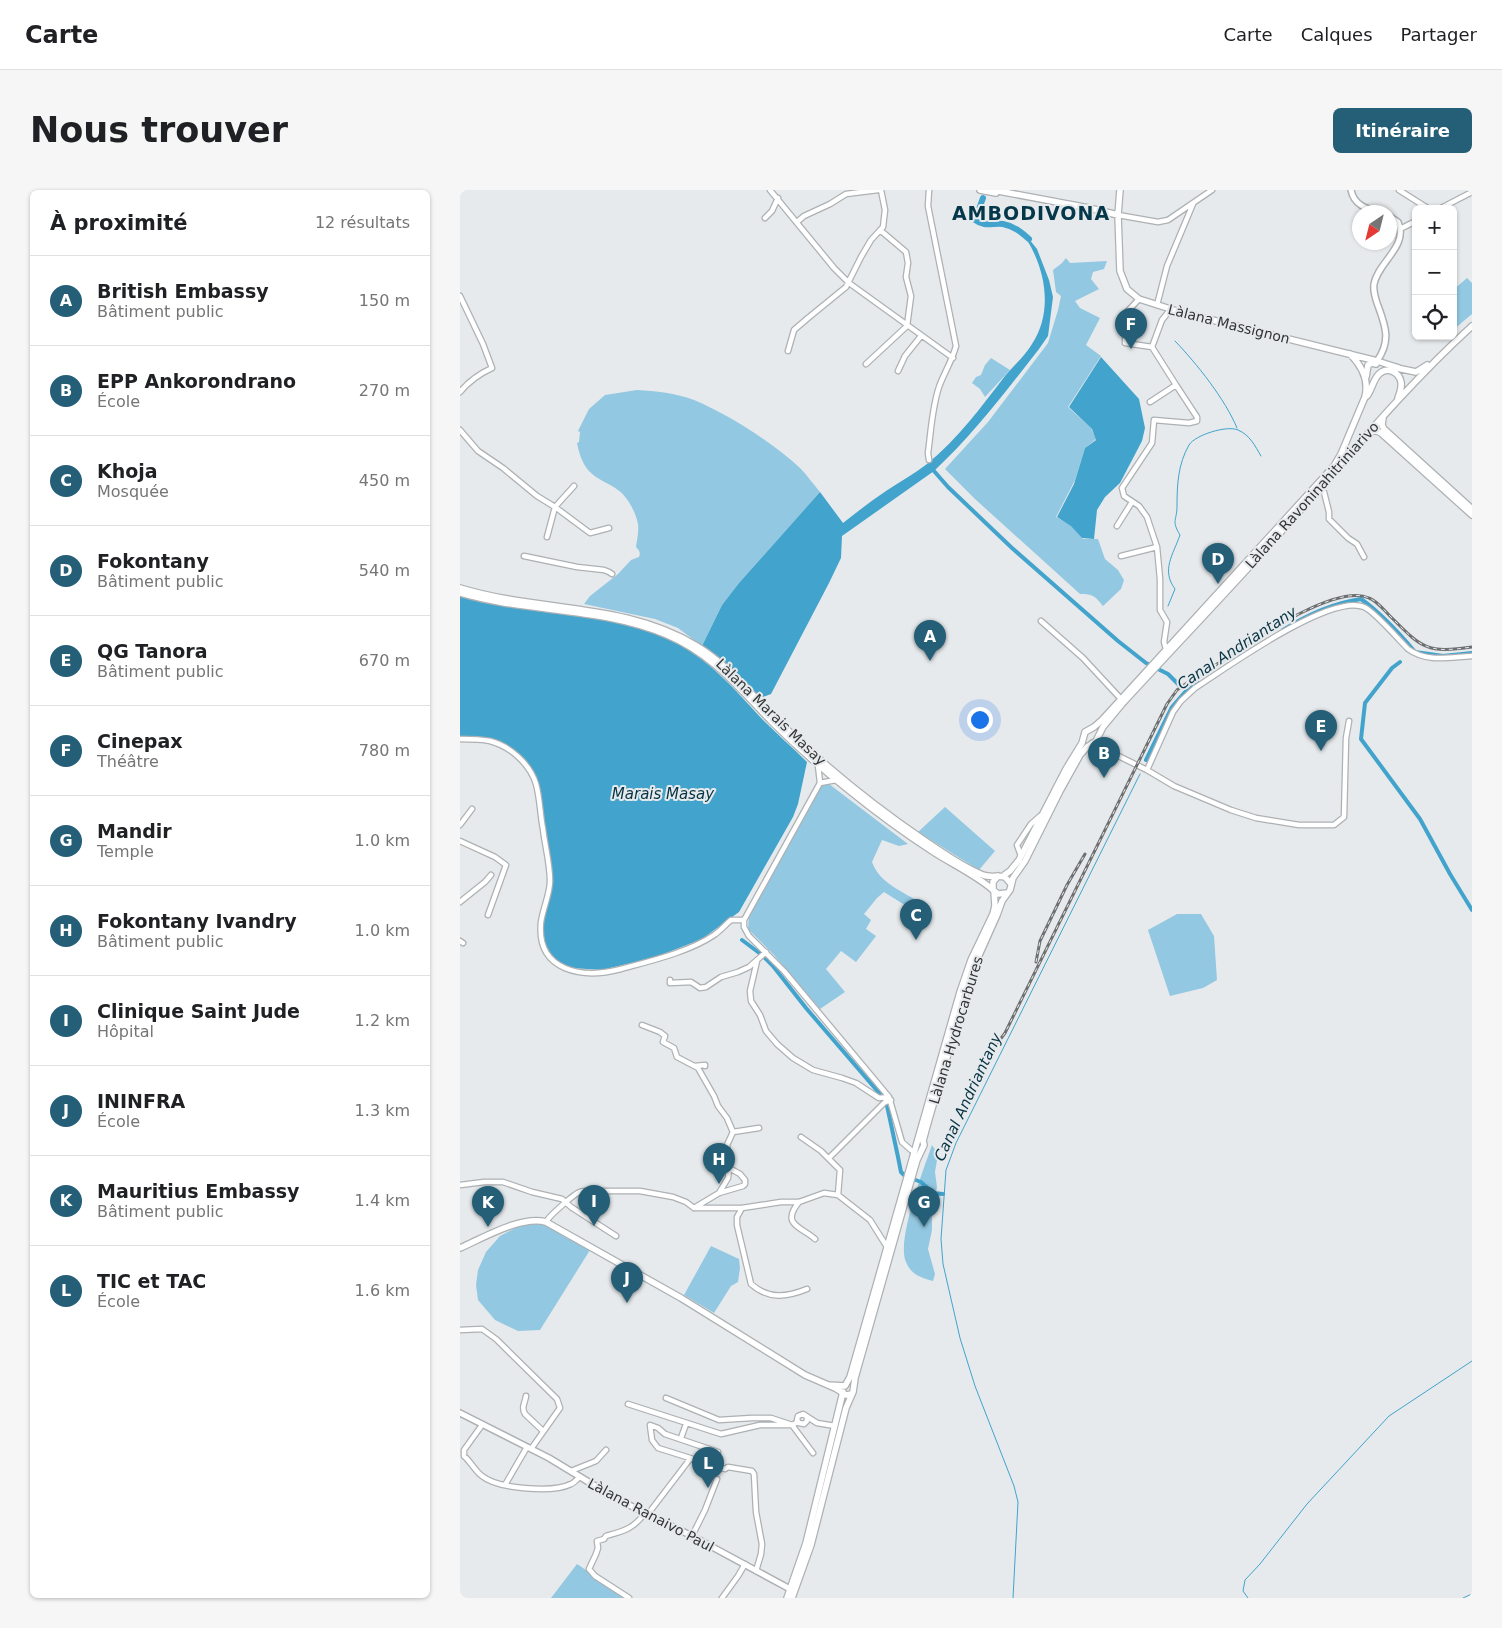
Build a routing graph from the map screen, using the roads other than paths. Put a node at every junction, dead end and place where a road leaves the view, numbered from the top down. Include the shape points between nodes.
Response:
1 (770, 190) edge
2 (880, 190) edge
3 (930, 190) edge
4 (980, 190) edge
5 (994, 190) edge
6 (1120, 190) edge
7 (1212, 190) edge
8 (1351, 190) edge
9 (1399, 190) edge
10 (1472, 192) edge
11 (778, 198) junction
12 (1029, 198) junction
13 (1119, 202) junction
14 (1193, 204) junction
15 (1360, 205) edge
16 (1423, 205) edge
17 (1447, 205) edge
18 (1108, 212) junction
19 (1118, 215) junction
20 (765, 218) dead end
21 (1397, 221) edge
22 (797, 222) junction
23 (1412, 223) edge
24 (1400, 229) junction
25 (880, 230) junction
26 (848, 283) junction
27 (460, 296) edge
28 (1138, 299) junction
29 (1157, 305) junction
30 (1170, 310) junction
31 (1472, 321) edge
32 (907, 326) junction
33 (1472, 326) edge
34 (921, 336) junction
35 (1152, 347) junction
36 (788, 351) dead end
37 (1350, 354) junction
38 (1382, 354) junction
39 (953, 358) junction
40 (1376, 361) junction
41 (866, 364) dead end
42 (1386, 364) junction
43 (1401, 369) junction
44 (898, 371) dead end
45 (1365, 372) junction
46 (1176, 385) junction
47 (1408, 389) junction
48 (460, 392) edge
49 (1365, 396) junction
50 (1398, 400) junction
51 (1150, 402) dead end
52 (1386, 413) junction
53 (460, 430) edge
54 (1349, 433) junction
55 (1368, 433) junction
56 (1361, 440) junction
57 (1344, 446) junction
58 (1348, 454) junction
59 (929, 460) dead end
60 (574, 486) dead end
61 (1318, 486) junction
62 (1132, 502) junction
63 (555, 507) junction
64 (1472, 509) edge
65 (1472, 514) edge
66 (1117, 526) dead end
67 (610, 528) dead end
68 (546, 537) dead end
69 (1156, 547) junction
70 (524, 556) dead end
71 (1121, 556) dead end
72 (1364, 557) dead end
73 (612, 574) dead end
74 (460, 588) edge
75 (460, 593) edge
76 (572, 610) junction
77 (1040, 621) dead end
78 (1166, 649) junction
79 (1472, 656) edge
80 (1153, 667) junction
81 (741, 685) junction
82 (1121, 698) junction
83 (1348, 721) dead end
84 (1091, 729) junction
85 (1098, 736) junction
86 (1084, 738) junction
87 (460, 739) edge
88 (1091, 743) junction
89 (1107, 751) junction
90 (818, 765) junction
91 (1147, 770) junction
92 (837, 780) junction
93 (820, 783) junction
94 (472, 809) dead end
95 (461, 819) edge
96 (460, 825) edge
97 (460, 841) edge
98 (491, 875) dead end
99 (1000, 876) junction
100 (1011, 884) junction
101 (993, 890) junction
102 (1007, 893) junction
103 (460, 902) edge
104 (488, 915) dead end
105 (744, 920) junction
106 (765, 953) junction
107 (758, 960) junction
108 (670, 980) dead end
109 (642, 1025) dead end
110 (695, 1066) junction
111 (705, 1066) dead end
112 (888, 1099) junction
113 (759, 1128) dead end
114 (732, 1132) junction
115 (801, 1137) dead end
116 (920, 1143) junction
117 (915, 1152) junction
118 (829, 1158) junction
119 (729, 1168) junction
120 (910, 1175) junction
121 (908, 1183) junction
122 (460, 1185) edge
123 (719, 1193) junction
124 (838, 1195) junction
125 (567, 1202) junction
126 (798, 1202) junction
127 (694, 1208) junction
128 (742, 1208) junction
129 (546, 1222) junction
130 (616, 1236) dead end
131 (815, 1240) dead end
132 (887, 1247) junction
133 (460, 1248) edge
134 (808, 1289) dead end
135 (460, 1330) edge
136 (828, 1385) junction
137 (846, 1385) junction
138 (852, 1391) junction
139 (843, 1393) junction
140 (526, 1396) dead end
141 (666, 1398) dead end
142 (628, 1404) dead end
143 (460, 1413) edge
144 (807, 1418) junction
145 (798, 1422) junction
146 (805, 1423) junction
147 (686, 1424) junction
148 (482, 1425) junction
149 (792, 1425) junction
150 (834, 1428) junction
151 (543, 1431) junction
152 (681, 1438) junction
153 (529, 1448) junction
154 (606, 1450) dead end
155 (718, 1452) dead end
156 (813, 1453) dead end
157 (690, 1459) junction
158 (570, 1471) junction
159 (580, 1477) junction
160 (717, 1479) dead end
161 (508, 1484) junction
162 (646, 1514) junction
163 (692, 1536) junction
164 (745, 1564) junction
165 (756, 1570) junction
166 (793, 1592) edge
167 (629, 1598) edge
168 (722, 1598) edge
169 (787, 1598) edge

1 - 11 street
2 - 22 street via 846,194
2 - 25 street via 885,210
3 - 39 street via 928,206 956,346
4 - 12 main road
5 - 12 main road
6 - 13 main road
7 - 14 street
8 - 15 street
9 - 16 street
10 - 17 street
11 - 20 street
11 - 22 street
12 - 18 main road
13 - 18 main road
13 - 19 main road
14 - 19 street via 1168,220 1158,222
14 - 29 street via 1167,266
18 - 19 main road
19 - 28 main road via 1120,271 1127,289
21 - 24 street
22 - 26 street
23 - 24 street
24 - 38 street via 1397,245 1374,284 1386,329
25 - 26 street via 871,240
25 - 32 street via 906,252 906,277 911,296
26 - 32 street
26 - 36 street via 794,330
27 - 48 street via 492,368
28 - 29 main road, Làlana Massignon
28 - 35 street via 1126,313 1125,343
29 - 30 main road, Làlana Massignon
30 - 35 street via 1162,320
30 - 37 main road, Làlana Massignon
31 - 43 main road via 1419,371
32 - 34 street
32 - 41 street
33 - 47 main road, Làlana Ravoninahitriniarivo
34 - 39 street
34 - 44 street
35 - 46 street
37 - 40 main road, Làlana Massignon
37 - 45 main road
38 - 40 street
38 - 42 street
39 - 59 street via 940,386 934,410
40 - 42 main road, Làlana Massignon
40 - 45 main road via 1363,360
42 - 43 main road, Làlana Massignon
43 - 45 main road via 1372,363
43 - 47 main road via 1412,377
45 - 49 main road
46 - 51 street
46 - 62 street via 1196,414 1197,421 1154,420 1152,443 1122,488 1124,496
47 - 50 main road, Làlana Ravoninahitriniarivo
49 - 50 main road via 1379,375 1388,370 1400,379
49 - 54 main road
50 - 52 main road, Làlana Ravoninahitriniarivo
52 - 55 main road, Làlana Ravoninahitriniarivo
52 - 64 main road via 1382,420 1384,429
53 - 63 street via 478,451
54 - 56 main road via 1356,442
54 - 57 main road
55 - 56 main road, Làlana Ravoninahitriniarivo
55 - 65 main road via 1379,431
56 - 58 main road, Làlana Ravoninahitriniarivo
57 - 58 main road via 1351,449
57 - 61 main road via 1334,466
58 - 61 main road, Làlana Ravoninahitriniarivo
60 - 63 street
61 - 72 street via 1324,492 1329,519 1357,544
61 - 78 main road
61 - 80 main road, Làlana Ravoninahitriniarivo
62 - 66 street
62 - 69 street via 1147,517
63 - 67 street via 590,533
63 - 68 street
69 - 71 street
69 - 78 street via 1160,610 1167,622
70 - 73 street
74 - 76 main road, Làlana Marais Masay via 496,598
75 - 76 main road, Làlana Marais Masay via 496,602
76 - 81 main road, Làlana Marais Masay via 637,620 670,631 711,655
77 - 82 street via 1083,658
78 - 80 main road
79 - 91 street via 1424,658 1408,650 1366,608 1349,605 1333,609 1294,626 1195,688 1173,712
80 - 82 main road, Làlana Ravoninahitriniarivo
80 - 85 main road, Làlana Ravoninahitriniarivo
81 - 90 main road, Làlana Marais Masay via 772,722
81 - 99 main road, Làlana Marais Masay via 812,753 915,834 982,875
82 - 84 main road, Làlana Ravoninahitriniarivo
83 - 91 street via 1344,817 1334,824 1299,825 1247,816 1174,786
84 - 85 main road
84 - 86 main road, Làlana Ravoninahitriniarivo via 1085,732
85 - 88 main road, Làlana Ravoninahitriniarivo
85 - 89 street
86 - 88 main road
86 - 99 main road, Làlana Ravoninahitriniarivo via 1021,856 1010,871
87 - 105 street via 490,741 508,750 524,763 536,784 550,882 542,913 542,941 548,955 559,966 571,971 612,971 664,957 701,942 731,920
88 - 89 street
88 - 100 main road, Làlana Ravoninahitriniarivo via 1068,776
89 - 91 street
90 - 92 main road, Làlana Marais Masay
90 - 93 street
92 - 93 street
92 - 101 main road, Làlana Marais Masay via 912,837
93 - 105 street
94 - 95 street
95 - 96 street
97 - 104 street via 506,865
98 - 103 street
99 - 100 main road via 1008,878
99 - 101 main road via 992,882
100 - 102 main road
101 - 102 main road via 998,894
101 - 116 main road, Làlana Hydrocarbures via 995,906 964,980
102 - 116 main road, Làlana Hydrocarbures via 972,971
105 - 106 street via 749,936
106 - 107 street
106 - 112 street via 784,971
107 - 108 street via 703,988 691,982 670,983
107 - 112 street via 750,992 751,1001 776,1044 813,1070 856,1083 879,1098
109 - 110 street via 660,1032 664,1042 674,1048 677,1057
110 - 111 street
110 - 114 street
112 - 117 street via 902,1142
112 - 118 street
113 - 114 street
114 - 119 street via 727,1145
115 - 118 street
116 - 117 main road, Làlana Hydrocarbures
116 - 120 main road, Làlana Hydrocarbures
117 - 120 main road, Làlana Hydrocarbures
118 - 124 street via 840,1170
119 - 123 street via 728,1178
119 - 123 street via 740,1174 745,1184
120 - 121 main road
121 - 132 main road
121 - 138 main road
122 - 125 street via 503,1182
123 - 127 street
124 - 126 street via 824,1193
124 - 132 street via 870,1220
125 - 127 street via 580,1192 626,1190 673,1197
125 - 129 street
125 - 130 street
126 - 128 street
126 - 131 street via 792,1212 792,1220
127 - 128 street
128 - 134 street via 737,1225 751,1284 774,1296
129 - 133 main road via 530,1220
129 - 136 main road via 689,1303 805,1375
132 - 137 main road
135 - 151 street via 482,1329 557,1399 560,1408
136 - 137 main road
136 - 139 main road
137 - 138 main road via 852,1386
137 - 139 main road
138 - 139 main road via 846,1395
138 - 166 main road via 806,1564
139 - 150 main road
140 - 151 street via 525,1414
141 - 149 street via 719,1420 771,1418
142 - 147 street
143 - 148 street, Làlana Ranaivo Paul
144 - 145 street via 801,1414
144 - 146 street
144 - 150 street
145 - 146 street
145 - 149 street
146 - 150 street
147 - 149 street via 721,1434 753,1426
147 - 152 street
148 - 153 street, Làlana Ranaivo Paul
148 - 161 street via 464,1450 464,1456 482,1476 492,1482
149 - 156 street
150 - 166 main road
151 - 153 street
152 - 155 street
152 - 157 street via 650,1425 652,1440 658,1448
153 - 158 street, Làlana Ranaivo Paul
153 - 161 street
154 - 158 street via 596,1462
157 - 162 street
157 - 165 street via 754,1474 762,1544
158 - 159 street, Làlana Ranaivo Paul
159 - 161 street via 570,1485 549,1489 519,1488
159 - 162 street, Làlana Ranaivo Paul
160 - 163 street
162 - 163 street, Làlana Ranaivo Paul
162 - 167 street via 621,1533 597,1541 598,1548 589,1569
163 - 164 street, Làlana Ranaivo Paul
164 - 165 street, Làlana Ranaivo Paul
164 - 168 street
165 - 166 street, Làlana Ranaivo Paul
166 - 169 main road

